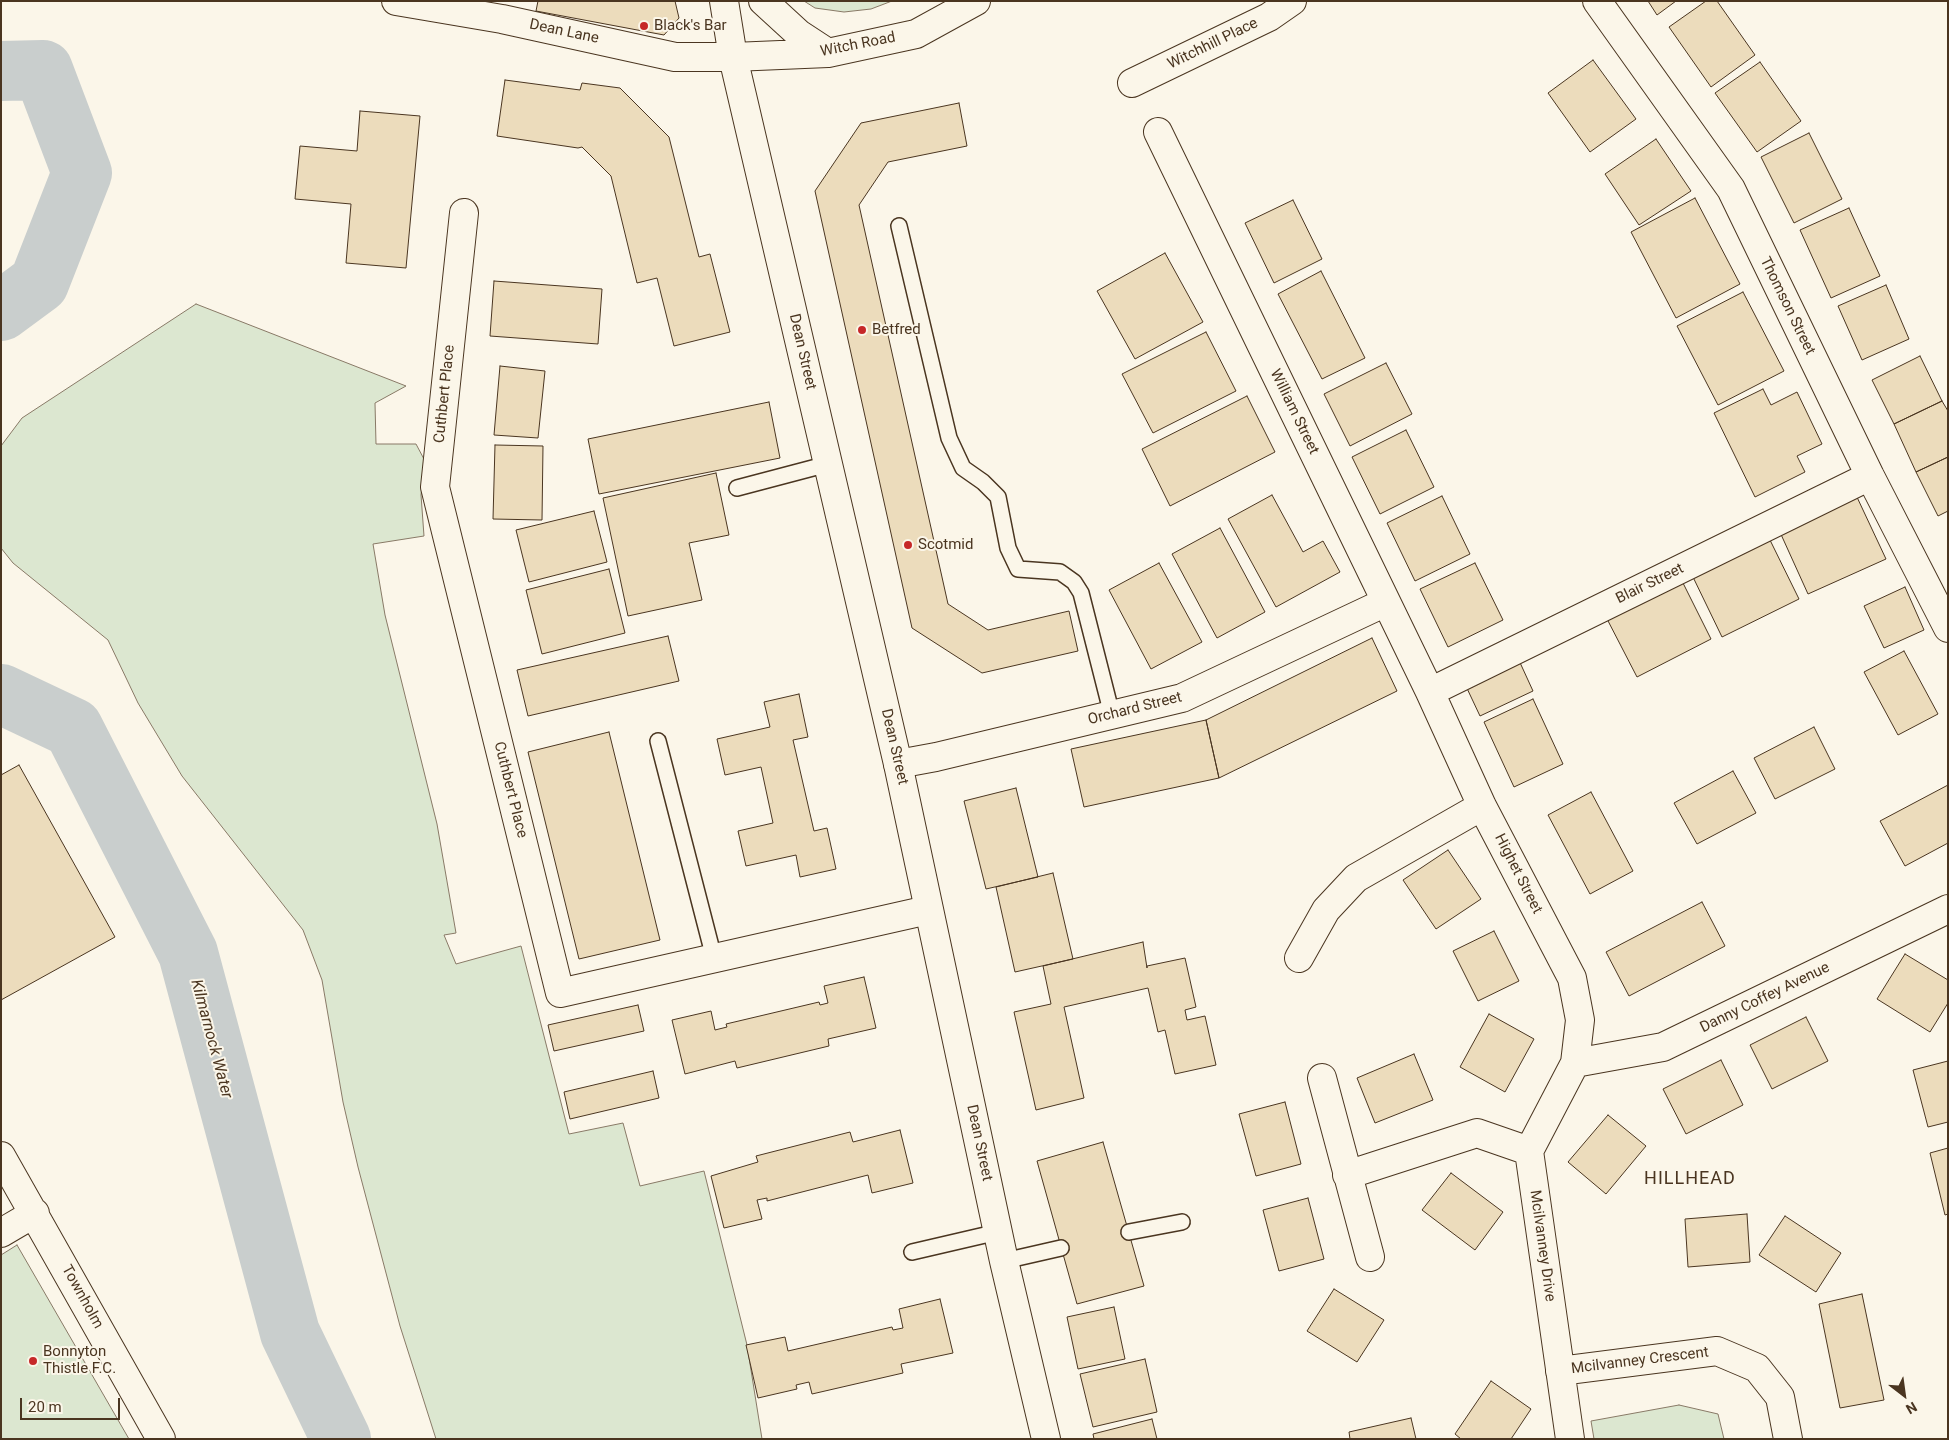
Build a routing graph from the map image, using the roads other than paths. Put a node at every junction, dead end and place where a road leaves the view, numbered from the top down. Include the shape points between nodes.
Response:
1 (396, 1) edge
2 (724, 1) edge
3 (763, 1) edge
4 (976, 1) edge
5 (1292, 1) edge
6 (1597, 1) edge
7 (828, 53) junction
8 (733, 57) junction
9 (1132, 83) dead end
10 (1158, 132) dead end
11 (464, 214) dead end
12 (899, 226) dead end
13 (828, 464) junction
14 (1870, 476) junction
15 (737, 488) dead end
16 (1386, 602) junction
17 (1948, 628) edge
18 (1430, 692) junction
19 (1112, 715) junction
20 (658, 741) dead end
21 (898, 764) junction
22 (1482, 806) junction
23 (1948, 909) edge
24 (928, 910) junction
25 (714, 958) junction
26 (1299, 958) dead end
27 (1575, 1063) junction
28 (1322, 1078) dead end
29 (1529, 1151) junction
30 (1, 1156) edge
31 (1347, 1175) junction
32 (35, 1213) junction
33 (1182, 1222) dead end
34 (998, 1232) junction
35 (1129, 1232) dead end
36 (1, 1233) edge
37 (1061, 1248) dead end
38 (912, 1252) dead end
39 (1370, 1258) dead end
40 (1004, 1261) junction
41 (1560, 1371) junction
42 (162, 1439) edge
43 (1046, 1439) edge
44 (1570, 1439) edge
45 (1788, 1439) edge

1 - 8 street, Dean Lane via 502,19 675,56
2 - 8 street, Dean Street
3 - 7 street via 799,34
4 - 7 street, Witch Road via 916,34
5 - 9 street, Witchhill Place via 1269,17
6 - 14 street, Thomson Street via 1731,189
7 - 8 street, Witch Road
8 - 13 street, Dean Street
10 - 16 street, William Street
11 - 25 street, Cuthbert Place via 435,486 560,993
12 - 19 lane via 949,438 963,468 998,497 1008,548 1018,569 1060,572 1081,592
13 - 15 lane
13 - 21 street, Dean Street
14 - 17 street, Thomson Street
14 - 18 street, Blair Street
16 - 18 street, William Street
16 - 19 street, Orchard Street via 1182,698
18 - 22 street, Highet Street
19 - 21 street, Orchard Street
20 - 25 lane
21 - 24 street, Dean Street
22 - 26 street via 1356,878 1326,910
22 - 27 street, Highet Street via 1572,978 1580,1020
23 - 27 street, Danny Coffey Avenue via 1663,1047
24 - 25 street, Cuthbert Place
24 - 34 street, Dean Street
27 - 29 street
28 - 31 street
29 - 31 street via 1477,1133
29 - 41 street, Mcilvanney Drive
30 - 32 street, Townholm
31 - 39 street
32 - 36 street
32 - 42 street, Townholm
33 - 35 lane
34 - 38 lane
34 - 40 street, Dean Street
37 - 40 lane
40 - 43 street, Dean Street
41 - 44 street, Mcilvanney Drive
41 - 45 street, Mcilvanney Crescent via 1717,1352 1757,1368 1780,1397

